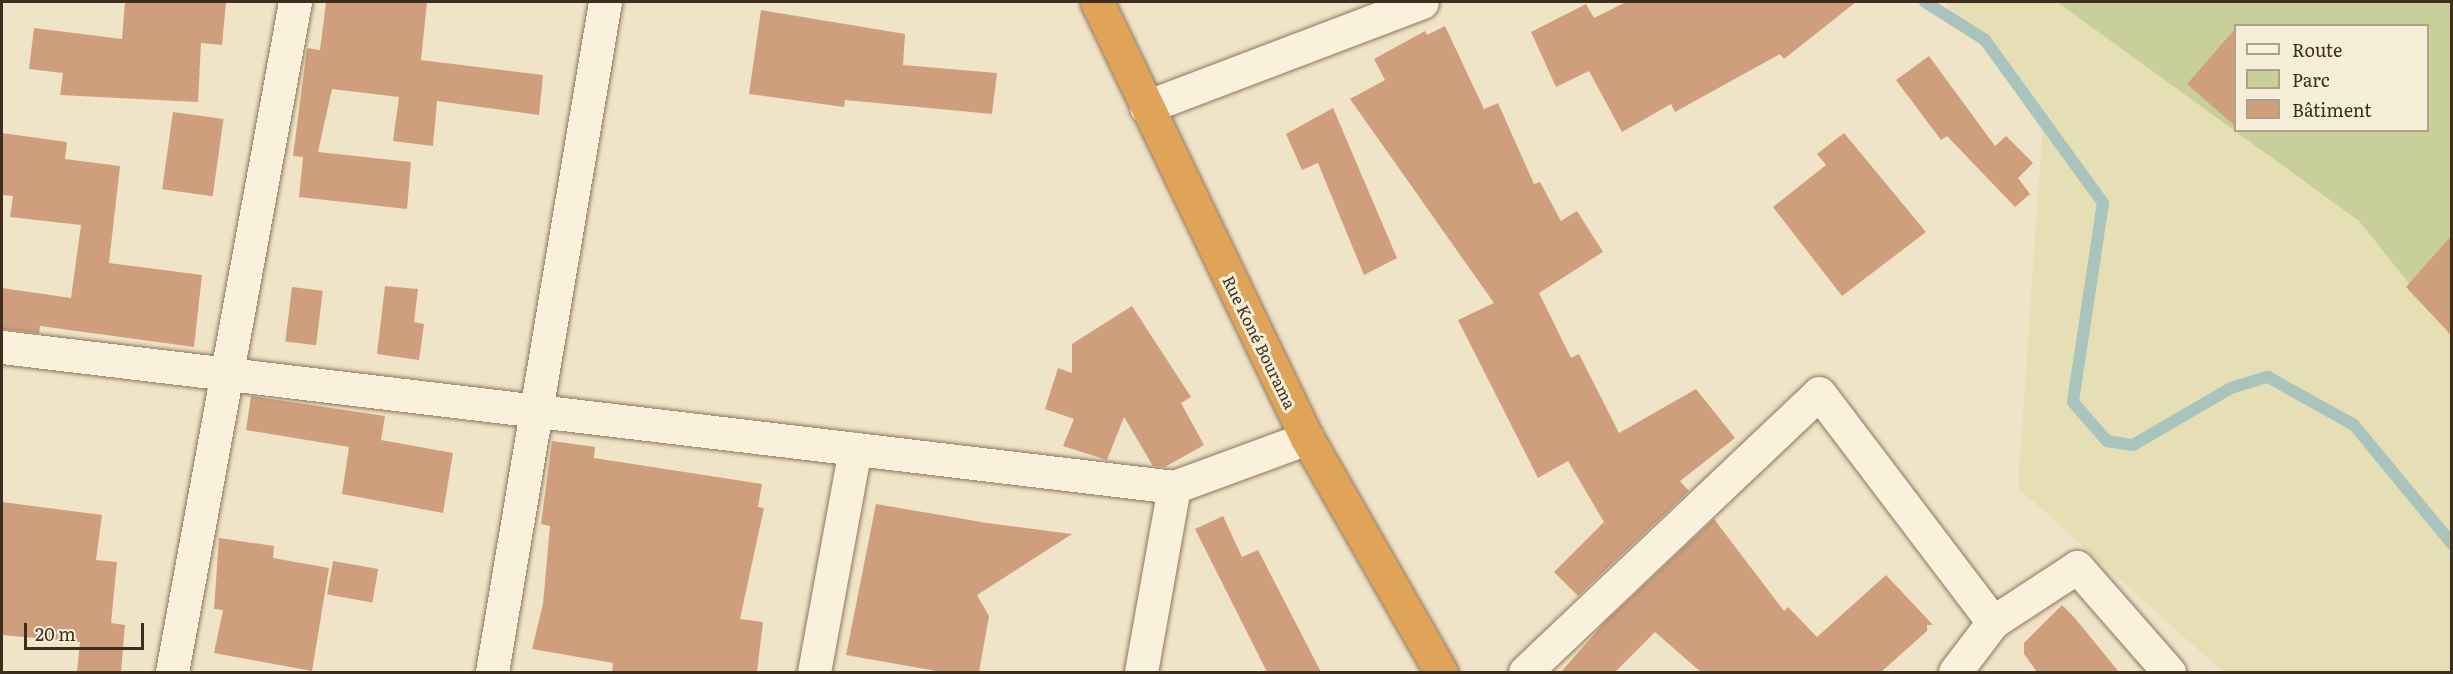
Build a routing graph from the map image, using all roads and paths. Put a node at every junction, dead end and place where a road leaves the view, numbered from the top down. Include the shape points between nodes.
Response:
1 (295, 2) edge
2 (605, 2) edge
3 (1097, 2) edge
4 (1422, 2) edge
5 (1146, 107) junction
6 (2, 347) edge
7 (230, 374) junction
8 (534, 411) junction
9 (1307, 438) junction
10 (855, 449) junction
11 (1174, 487) junction
12 (1993, 622) junction
13 (172, 672) edge
14 (492, 672) edge
15 (814, 672) edge
16 (1141, 672) edge
17 (1441, 672) edge
18 (1525, 672) edge
19 (1955, 672) edge
20 (2169, 672) edge

1 - 7 street
2 - 8 street
3 - 5 highway, Rue Koné Bourama
4 - 5 street
5 - 9 highway, Rue Koné Bourama
6 - 7 street
7 - 8 street
7 - 13 street
8 - 10 street
8 - 14 street
9 - 11 street
9 - 17 highway, Rue Koné Bourama
10 - 11 street
10 - 15 street
11 - 16 street
12 - 18 street via 1819,393
12 - 19 street
12 - 20 street via 2078,567

